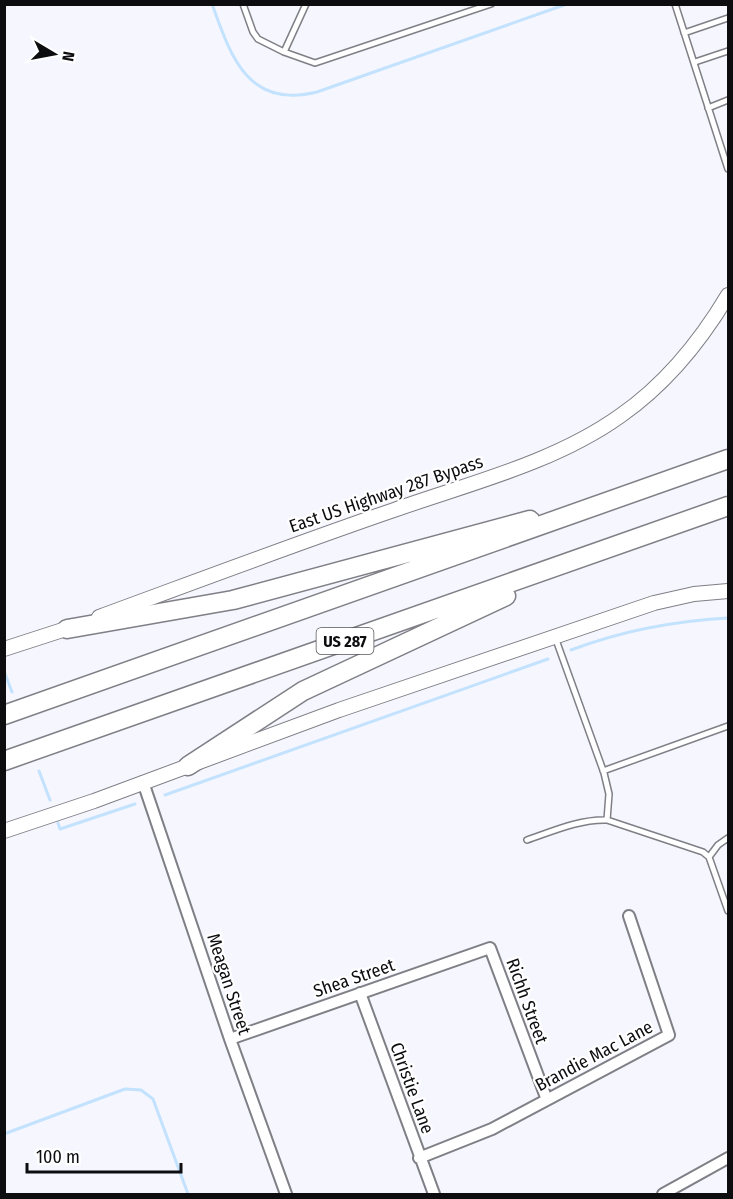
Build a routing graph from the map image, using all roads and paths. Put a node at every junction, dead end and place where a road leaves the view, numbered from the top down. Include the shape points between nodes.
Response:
1 (243, 4) edge
2 (306, 4) edge
3 (491, 4) edge
4 (675, 4) edge
5 (729, 18) edge
6 (684, 33) junction
7 (729, 51) edge
8 (284, 52) junction
9 (695, 62) junction
10 (729, 100) edge
11 (708, 108) junction
12 (729, 169) edge
13 (729, 295) edge
14 (729, 459) edge
15 (729, 506) edge
16 (558, 519) junction
17 (685, 522) junction
18 (729, 591) edge
19 (67, 629) junction
20 (554, 636) junction
21 (4, 649) edge
22 (4, 715) edge
23 (729, 726) edge
24 (4, 761) edge
25 (188, 766) junction
26 (603, 771) junction
27 (143, 783) junction
28 (607, 820) junction
29 (4, 831) edge
30 (729, 838) edge
31 (527, 840) dead end
32 (709, 857) junction
33 (729, 911) edge
34 (629, 916) dead end
35 (490, 948) joint
36 (360, 993) junction
37 (230, 1039) junction
38 (546, 1100) junction
39 (420, 1158) junction
40 (729, 1158) edge
41 (286, 1194) edge
42 (434, 1194) edge
43 (663, 1194) edge

1 - 8 lane via 258,39
2 - 8 lane
3 - 8 lane via 321,63
4 - 6 lane
5 - 6 lane
6 - 9 lane
7 - 9 lane
9 - 11 lane
10 - 11 lane
11 - 12 lane
13 - 19 main road, East US Highway 287 Bypass via 706,331 648,396 574,443 529,463
14 - 16 highway, US 287
15 - 17 highway, US 287
16 - 19 highway via 512,523 234,600
16 - 22 highway, US 287
17 - 24 highway, US 287
17 - 25 highway via 667,536 510,595 303,691
18 - 20 main road via 654,603
19 - 21 main road, East US Highway 287 Bypass
20 - 25 main road
20 - 26 lane
23 - 26 lane
25 - 27 main road
26 - 28 lane via 609,794
27 - 29 main road
27 - 37 street, Meagan Street
28 - 31 lane via 587,821
28 - 32 lane
30 - 32 lane via 717,845
32 - 33 lane
34 - 38 street, Brandie Mac Lane via 669,1035
35 - 36 street, Shea Street
35 - 38 street, Richh Street
36 - 37 street, Shea Street
36 - 39 street, Christie Lane
37 - 41 street, Meagan Street
38 - 39 street, Brandie Mac Lane via 492,1129
39 - 42 street, Christie Lane
40 - 43 street

